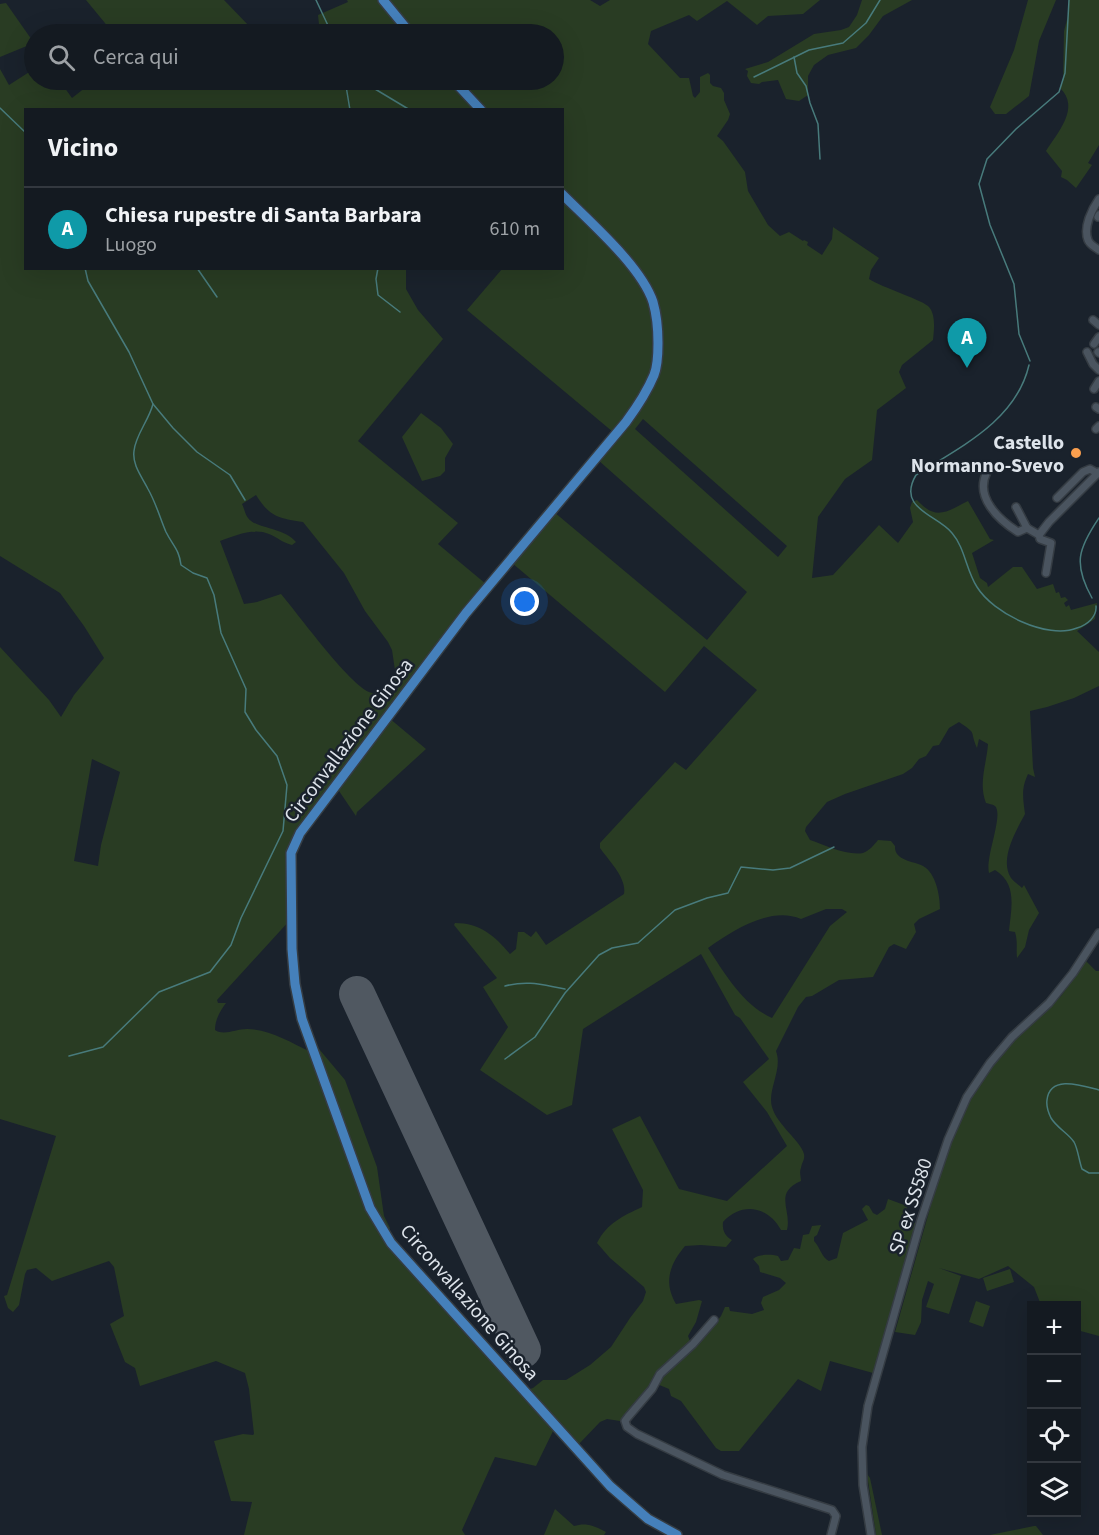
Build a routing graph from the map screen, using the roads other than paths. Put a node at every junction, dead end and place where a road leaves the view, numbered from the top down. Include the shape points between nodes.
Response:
1 (383, 0) edge
2 (403, 24) edge
3 (463, 90) edge
4 (480, 108) edge
5 (564, 196) edge
6 (1099, 199) edge
7 (1091, 211) junction
8 (1099, 216) edge
9 (1099, 250) edge
10 (1087, 352) dead end
11 (1099, 370) edge
12 (1099, 381) edge
13 (1094, 389) dead end
14 (987, 472) dead end
15 (1098, 473) edge
16 (1057, 498) dead end
17 (1016, 507) dead end
18 (1027, 528) junction
19 (1040, 535) junction
20 (1046, 573) dead end
21 (1099, 933) edge
22 (714, 1320) dead end
23 (677, 1535) edge
24 (831, 1535) edge
25 (871, 1535) edge

1 - 2 main road
3 - 4 main road
5 - 23 main road, Circonvallazione Ginosa via 642,281 658,327 655,372 644,397 626,422 466,613 300,833 291,853 295,984 302,1019 370,1208 391,1243 610,1486 648,1519
6 - 7 street
7 - 8 street
7 - 9 street via 1088,239
10 - 11 street
12 - 13 street
14 - 18 street via 983,484 986,500 998,517 1018,532
15 - 16 street via 1090,469 1083,472
15 - 19 street
17 - 18 street
18 - 19 street
19 - 20 street via 1040,539 1051,543
21 - 25 street, SP ex SS580 via 1049,1003 990,1063 967,1097 948,1140 868,1406 862,1447
22 - 24 street via 660,1374 628,1417 627,1427 723,1475 832,1510 836,1516

